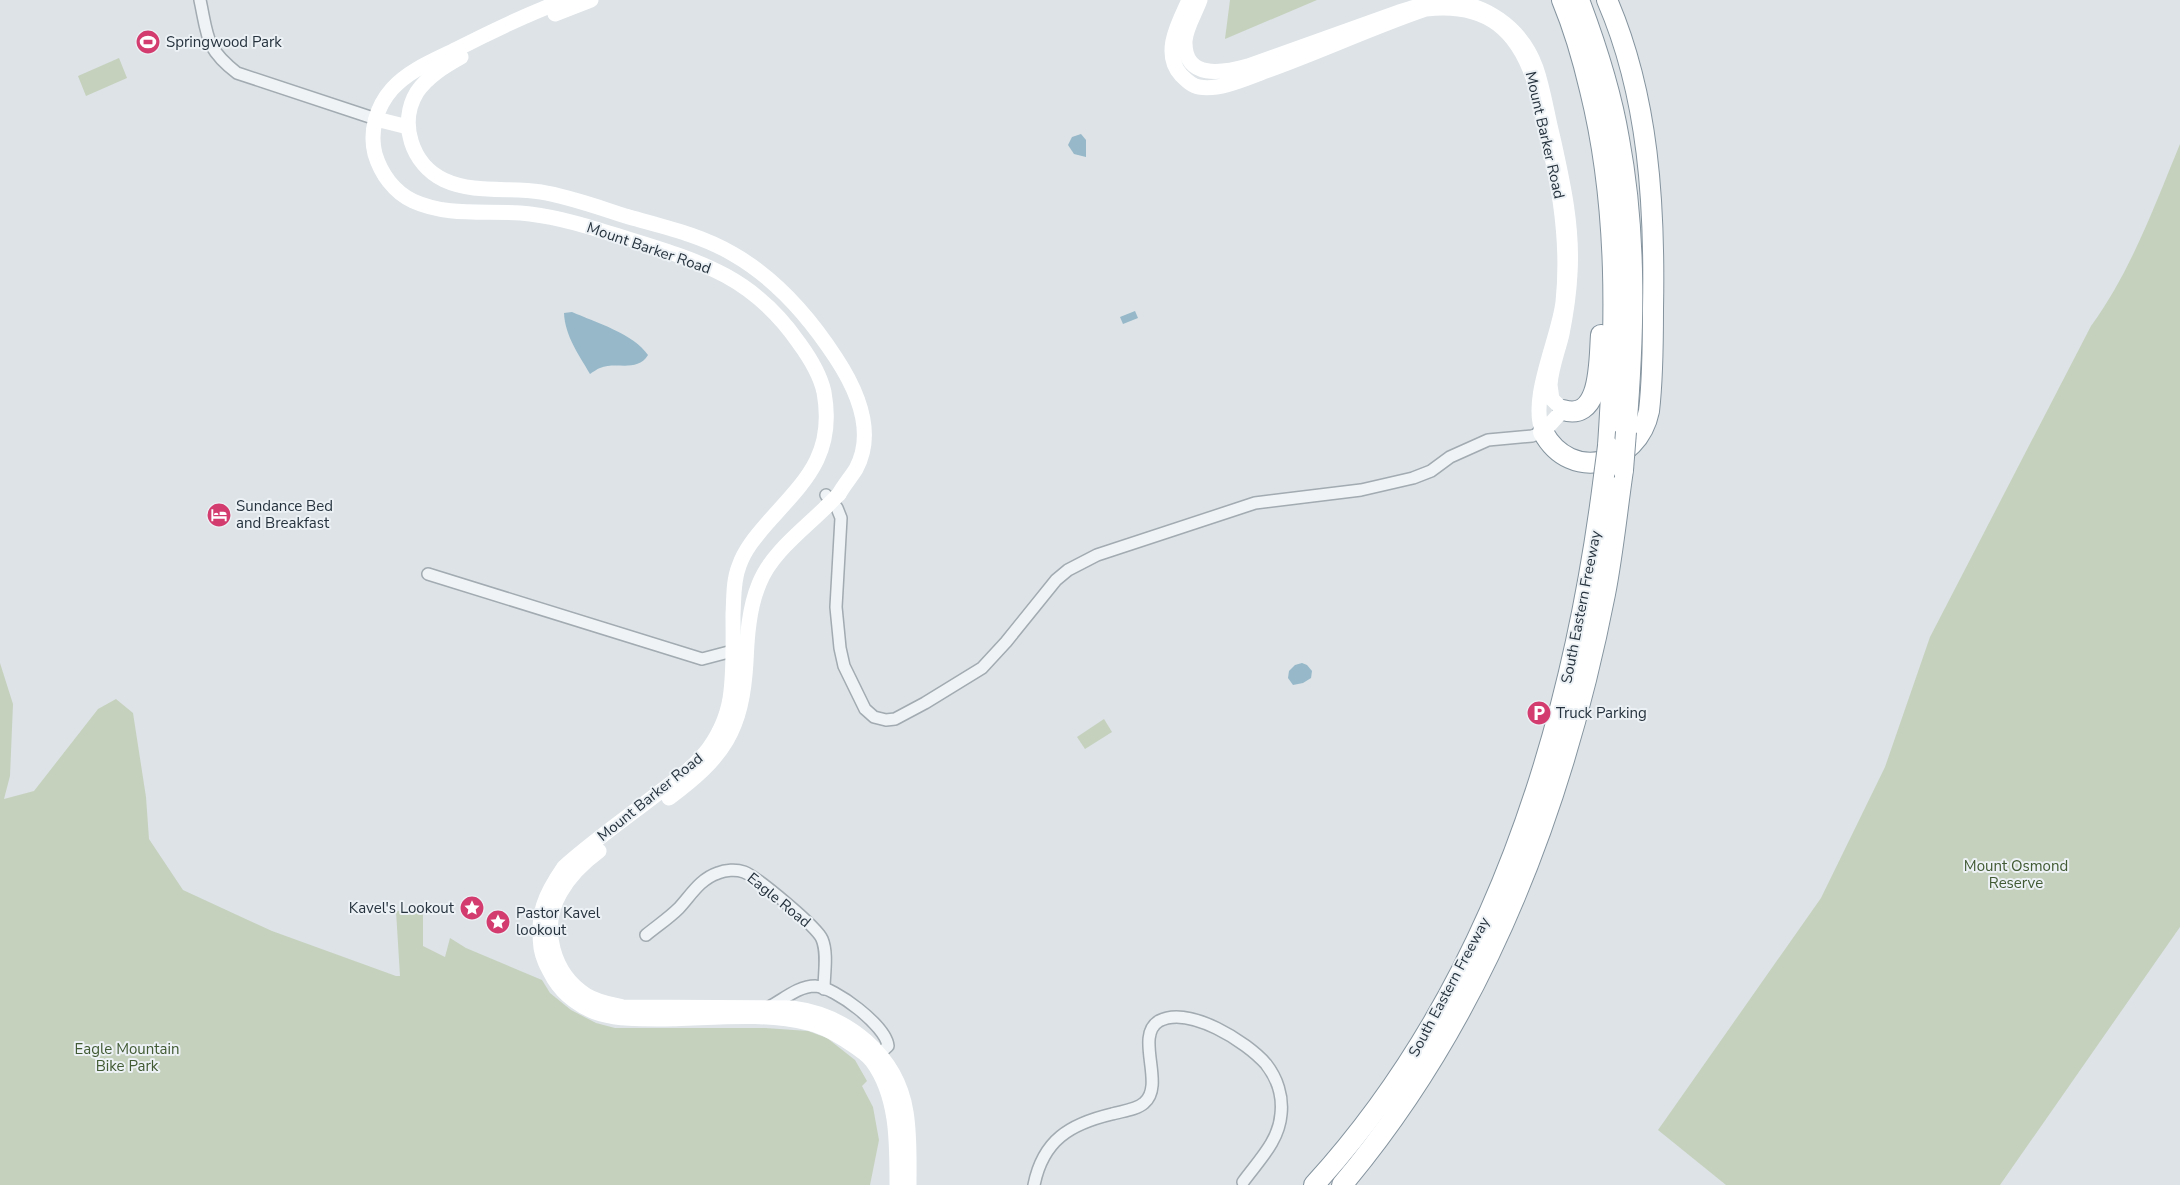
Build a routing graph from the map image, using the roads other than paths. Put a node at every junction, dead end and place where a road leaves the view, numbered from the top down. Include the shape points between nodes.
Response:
1 (200, 0) edge
2 (565, 0) edge
3 (590, 0) edge
4 (1189, 0) edge
5 (1200, 0) edge
6 (1607, 0) edge
7 (1569, 4) edge
8 (413, 100) junction
9 (376, 118) junction
10 (408, 127) junction
11 (1563, 410) junction
12 (1540, 433) junction
13 (830, 499) junction
14 (428, 574) dead end
15 (740, 649) junction
16 (646, 935) dead end
17 (824, 989) junction
18 (769, 1007) junction
19 (876, 1057) junction
20 (1243, 1182) dead end
21 (897, 1185) edge
22 (909, 1185) edge
23 (1034, 1185) edge
24 (1314, 1185) edge
25 (1342, 1185) edge

1 - 9 street via 210,44 219,59 237,73
2 - 9 main road, Mount Barker Road via 409,74 391,90
3 - 8 main road, Mount Barker Road via 451,63 425,82
4 - 12 main road, Mount Barker Road via 1176,28 1172,54 1176,70 1198,87 1215,87 1251,76 1426,9 1455,9 1479,14 1493,21 1516,42 1536,87 1560,193 1564,226 1562,304 1538,397
5 - 11 main road, Mount Barker Road via 1185,40 1188,56 1197,67 1207,72 1226,73 1399,12 1440,2 1458,3 1487,12 1509,26 1520,38 1529,52 1541,85 1568,216 1569,287 1550,385 1554,402
6 - 12 highway via 1631,72 1649,167 1654,272 1649,411 1644,429 1633,444 1617,457 1602,462 1567,457
7 - 11 highway via 1599,187 1603,277 1595,391 1584,408 1575,412
7 - 24 highway, South Eastern Freeway, bridge via 1594,106 1610,200 1614,251 1608,446 1586,593 1565,689 1505,878 1464,966 1415,1053 1358,1134
7 - 25 highway, South Eastern Freeway, bridge via 1595,44 1619,138 1633,285 1623,470 1605,592 1584,689 1558,782 1525,876 1484,966 1436,1053
8 - 9 main road via 397,100
8 - 10 main road, Mount Barker Road
9 - 10 main road
9 - 15 main road, Mount Barker Road via 375,154 388,180 405,196 423,205 446,210 512,212 561,218 692,259 748,288 778,314 814,364 824,390 826,411 822,453 801,486 752,541 738,567 734,588
10 - 13 main road, Mount Barker Road via 420,160 442,179 473,188 540,192 571,198 685,234 733,254 785,294 847,376 862,414 864,441 856,468
11 - 12 main road
12 - 13 street via 1488,440 1413,478 1361,490 1255,503 1098,555 1056,580 982,668 906,714 886,720 874,717 865,709 844,666 836,607 841,518
13 - 15 main road, Mount Barker Road via 764,574
14 - 15 street via 702,659
15 - 18 main road, Mount Barker Road via 742,702 736,726 728,740 698,776 582,865 560,894 550,928 555,955 566,978 587,996 603,1003 643,1008
15 - 19 main road, Mount Barker Road via 730,702 722,727 708,750 689,770 576,856 549,889 539,926 543,958 558,986 568,996 600,1014 626,1018 769,1017 794,1020 831,1031
16 - 17 street, Eagle Road via 671,916 708,878 718,872 744,872 806,920 822,939
17 - 18 street via 816,986 798,990
17 - 19 street via 856,1007 882,1031 888,1046
18 - 19 main road, Mount Barker Road via 805,1010 831,1018 864,1038
19 - 21 main road, Mount Barker Road via 892,1108
19 - 22 main road, Mount Barker Road via 898,1085 906,1111
20 - 23 street via 1268,1150 1279,1127 1281,1096 1276,1079 1266,1064 1224,1032 1205,1023 1174,1017 1159,1022 1150,1033 1152,1080 1149,1097 1144,1103 1085,1121 1063,1133 1050,1147

